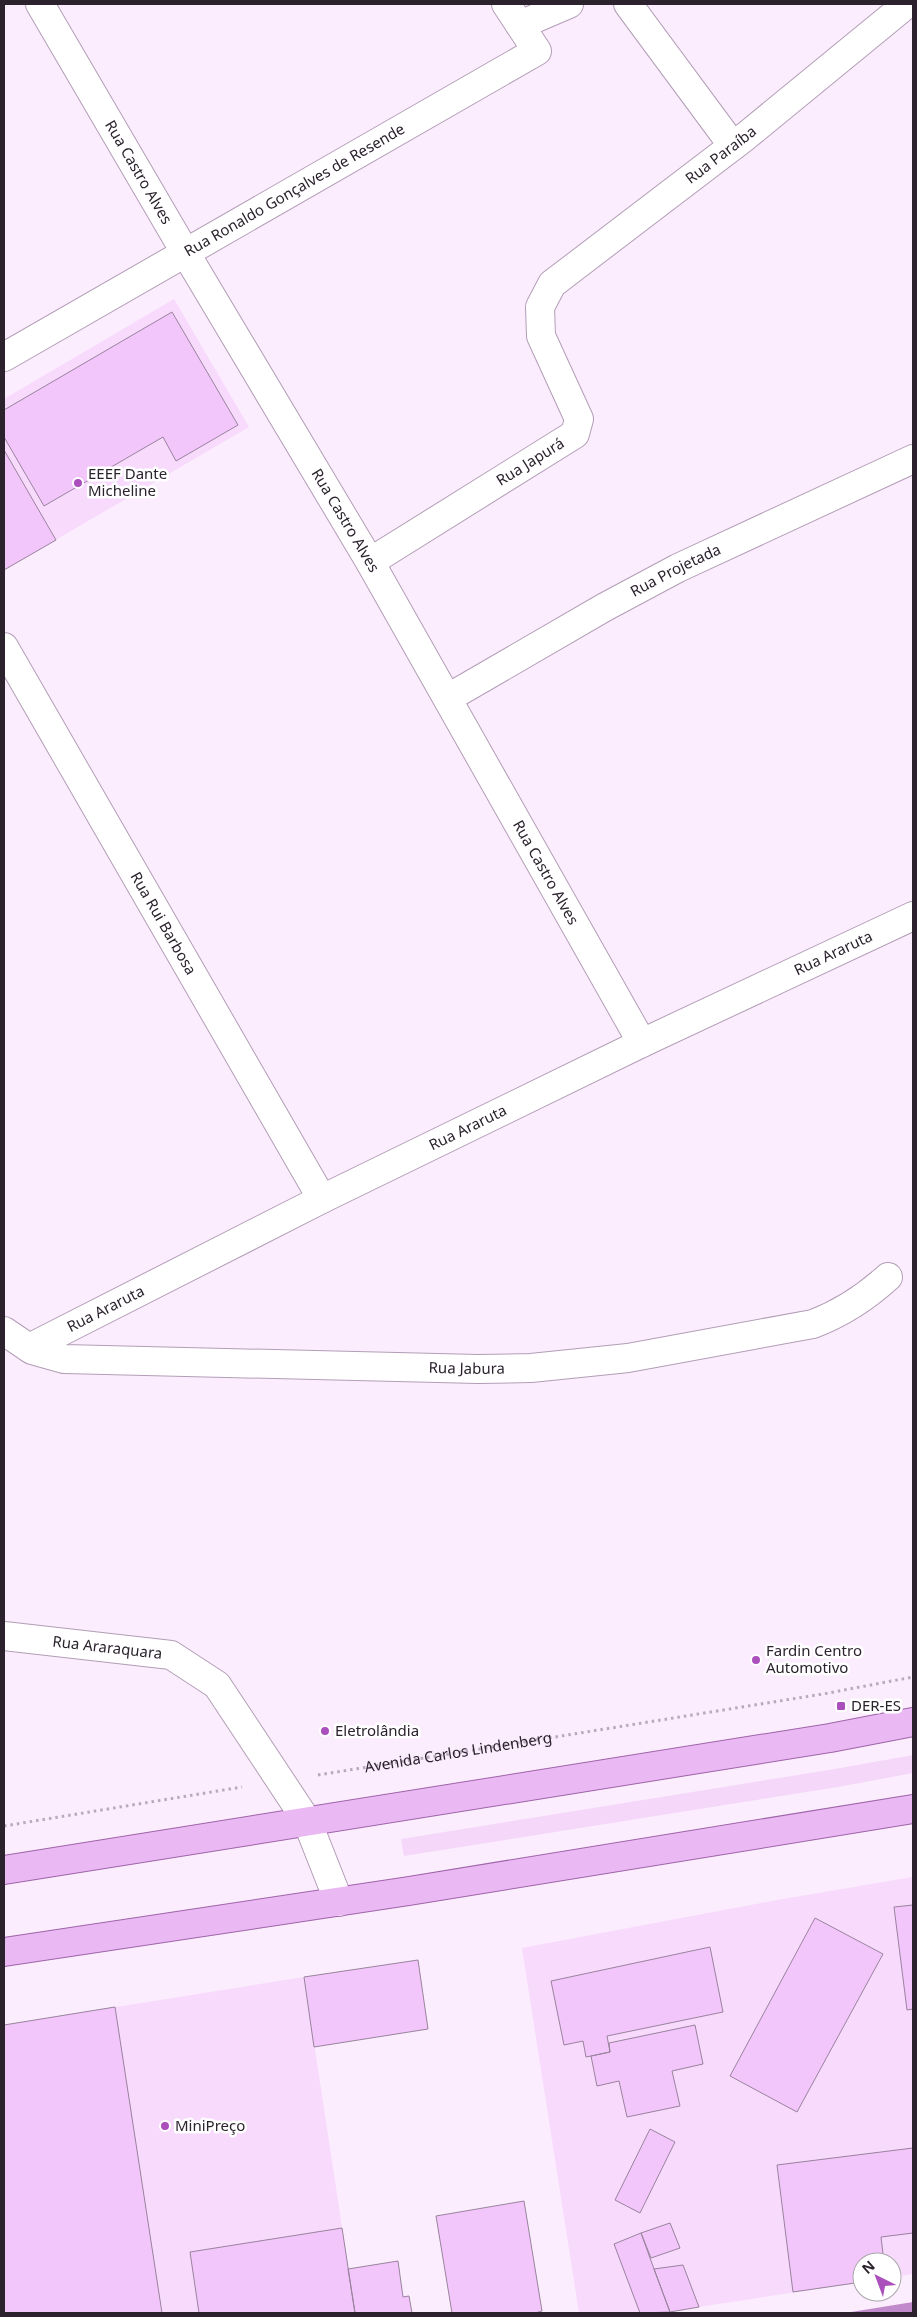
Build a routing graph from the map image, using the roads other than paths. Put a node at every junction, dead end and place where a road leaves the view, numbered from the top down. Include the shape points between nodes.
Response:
1 (40, 4) edge
2 (569, 4) edge
3 (628, 4) edge
4 (907, 4) edge
5 (513, 14) edge
6 (733, 146) junction
7 (185, 252) junction
8 (540, 308) joint
9 (4, 357) edge
10 (913, 459) edge
11 (370, 562) junction
12 (4, 647) edge
13 (448, 698) junction
14 (913, 916) edge
15 (642, 1043) junction
16 (322, 1200) junction
17 (888, 1277) dead end
18 (4, 1331) edge
19 (29, 1348) junction
20 (4, 1636) edge
21 (913, 1722) edge
22 (913, 1809) edge
23 (307, 1821) junction
24 (4, 1870) edge
25 (340, 1902) junction
26 (4, 1952) edge

1 - 7 street, Rua Castro Alves
2 - 5 street
3 - 6 street
4 - 6 street, Rua Paraíba
5 - 7 street, Rua Ronaldo Gonçalves de Resende via 537,51
6 - 8 street, Rua Paraíba via 552,284
7 - 9 street, Rua Ronaldo Gonçalves de Resende
7 - 11 street, Rua Castro Alves
8 - 11 street, Rua Japurá via 541,336 579,419 574,434
10 - 13 street, Rua Projetada via 678,568
11 - 13 street, Rua Castro Alves
12 - 16 street, Rua Rui Barbosa
13 - 15 street, Rua Castro Alves
14 - 15 street, Rua Araruta
15 - 16 street, Rua Araruta
16 - 19 street, Rua Araruta
17 - 19 street, Rua Jabura via 872,1292 837,1314 805,1326 628,1358 532,1368 478,1370 64,1360
18 - 19 street, Rua Jabura
20 - 23 street, Rua Araraquara via 171,1655 217,1685
21 - 23 main road
22 - 25 main road
23 - 24 main road
23 - 25 street, Rua Araraquara
25 - 26 main road

